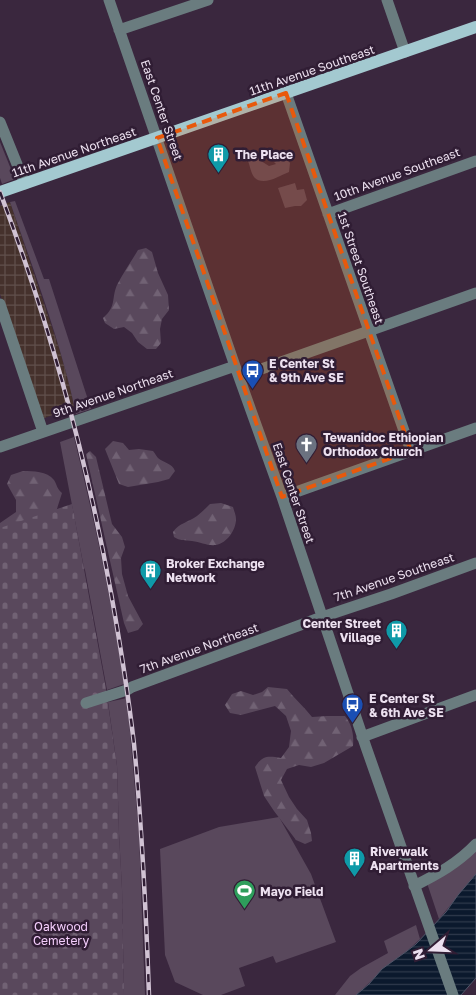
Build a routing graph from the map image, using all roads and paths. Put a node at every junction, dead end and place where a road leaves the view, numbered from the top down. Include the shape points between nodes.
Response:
1 (109, 0) edge
2 (208, 0) edge
3 (387, 0) edge
4 (476, 27) edge
5 (119, 30) junction
6 (405, 52) junction
7 (286, 93) junction
8 (0, 122) edge
9 (157, 138) junction
10 (476, 161) edge
11 (25, 184) junction
12 (0, 192) edge
13 (328, 214) junction
14 (476, 294) edge
15 (0, 304) edge
16 (2, 318) edge
17 (369, 332) junction
18 (235, 366) junction
19 (239, 377) junction
20 (476, 428) edge
21 (43, 432) junction
22 (0, 447) edge
23 (411, 451) junction
24 (282, 496) junction
25 (476, 563) edge
26 (322, 617) junction
27 (476, 696) edge
28 (86, 703) dead end
29 (362, 737) junction
30 (476, 844) edge
31 (414, 886) junction
32 (453, 995) edge

1 - 5 street, East Center Street
2 - 5 street
3 - 6 street
4 - 6 main road, 11th Avenue Southeast
5 - 9 street, East Center Street
6 - 7 main road, 11th Avenue Southeast
7 - 9 main road, 11th Avenue Southeast
7 - 13 street, 1st Street Southeast
8 - 11 street
9 - 11 main road, 11th Avenue Northeast
9 - 18 street, East Center Street
10 - 13 street, 10th Avenue Southeast
11 - 12 main road, 11th Avenue Northeast
13 - 17 street, 1st Street Southeast
14 - 17 street
15 - 16 street
16 - 21 street
17 - 19 street
17 - 23 street, 1st Street Southeast
18 - 19 street, East Center Street
18 - 21 street, 9th Avenue Northeast
19 - 24 street, East Center Street
20 - 23 street
21 - 22 street, 9th Avenue Northeast
23 - 24 street
24 - 26 street, East Center Street
25 - 26 street, 7th Avenue Southeast
26 - 28 street, 7th Avenue Northeast
26 - 29 street, East Center Street
27 - 29 street
29 - 31 street, East Center Street
30 - 31 street via 449,868
31 - 32 street, East Center Street

